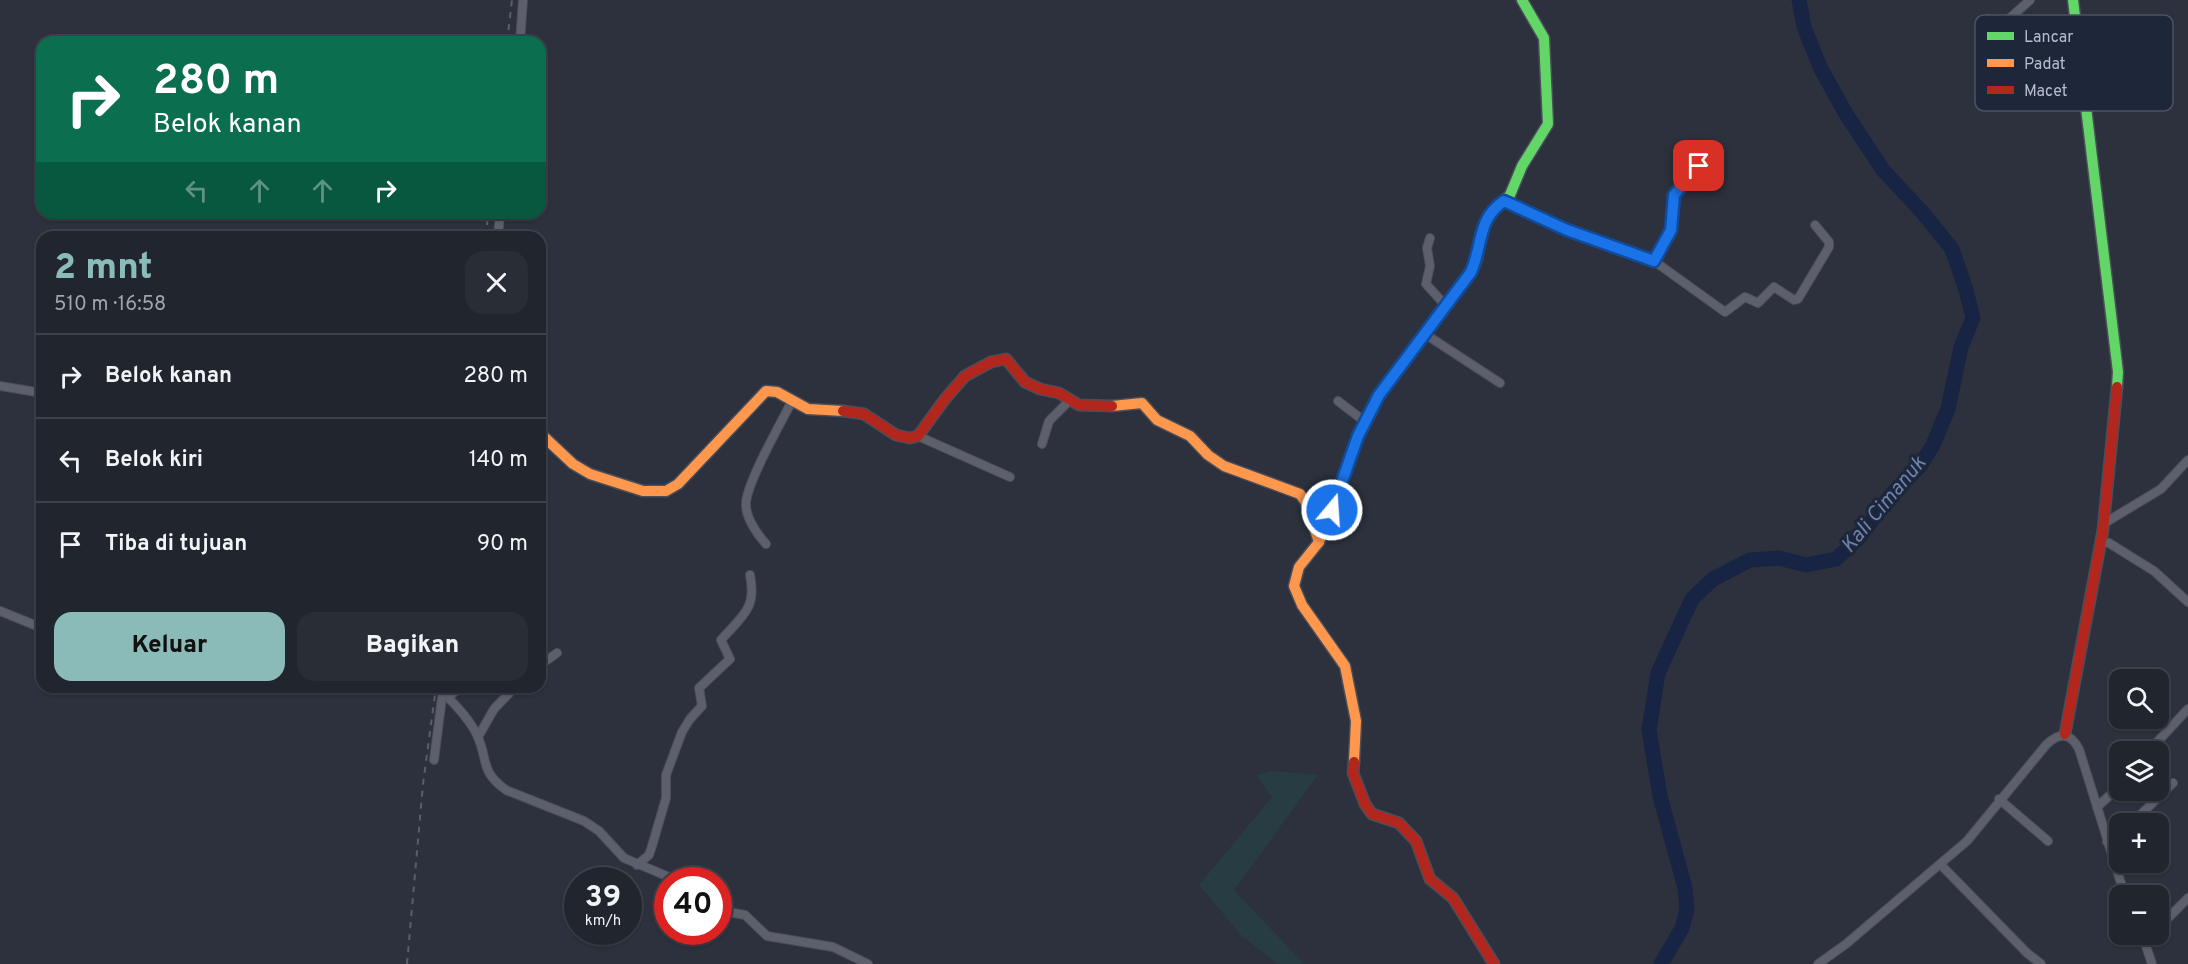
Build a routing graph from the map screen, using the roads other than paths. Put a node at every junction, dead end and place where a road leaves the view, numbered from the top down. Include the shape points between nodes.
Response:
1 (524, 0) edge
2 (1522, 0) edge
3 (2031, 0) edge
4 (2073, 0) edge
5 (2014, 15) edge
6 (2075, 15) edge
7 (521, 36) edge
8 (2087, 111) edge
9 (1699, 166) dead end
10 (1504, 201) junction
11 (1815, 225) dead end
12 (1430, 238) dead end
13 (1654, 261) junction
14 (1446, 306) junction
15 (1425, 334) junction
16 (1500, 383) dead end
17 (0, 386) edge
18 (36, 392) edge
19 (1070, 399) junction
20 (1338, 400) dead end
21 (792, 401) junction
22 (1364, 421) junction
23 (918, 436) junction
24 (546, 439) edge
25 (1042, 444) dead end
26 (2188, 459) edge
27 (1010, 477) dead end
28 (2102, 534) junction
29 (1319, 542) junction
30 (766, 544) dead end
31 (750, 575) dead end
32 (2188, 602) edge
33 (0, 611) edge
34 (36, 626) edge
35 (557, 653) dead end
36 (546, 661) edge
37 (445, 693) edge
38 (446, 693) edge
39 (507, 693) edge
40 (2188, 710) edge
41 (2066, 734) junction
42 (478, 737) junction
43 (2158, 741) edge
44 (434, 760) dead end
45 (2173, 783) dead end
46 (2109, 796) edge
47 (1999, 799) junction
48 (2097, 807) junction
49 (2142, 813) edge
50 (2048, 841) dead end
51 (2107, 842) joint
52 (1943, 863) junction
53 (637, 865) junction
54 (654, 872) edge
55 (2121, 885) edge
56 (2188, 898) edge
57 (732, 913) edge
58 (2169, 917) edge
59 (2146, 945) edge
60 (868, 964) edge
61 (1494, 964) edge
62 (1818, 964) edge
63 (2041, 964) edge
64 (2152, 964) edge

1 - 7 street
2 - 10 street via 1541,28 1545,42 1548,124
3 - 5 street
4 - 6 street
8 - 28 street via 2118,363
9 - 13 street via 1674,195 1671,230
10 - 13 street via 1567,230
10 - 14 street via 1489,215 1481,233 1477,260
11 - 13 street via 1829,247 1795,300 1774,287 1758,303 1745,297 1725,312
12 - 14 street via 1426,284
14 - 15 street
15 - 16 street
15 - 22 street via 1387,382
17 - 18 street
19 - 23 street via 1030,385 1019,377 1009,361 1002,359 964,375
19 - 25 street via 1049,421
19 - 29 street via 1079,405 1097,407 1142,403 1157,420 1190,436 1224,466 1296,491 1305,501
20 - 22 street
21 - 23 street via 815,411 861,413 898,436
21 - 24 street via 770,390 762,393 697,465 666,491 643,491 590,474
21 - 30 street via 752,484 746,505 755,530
22 - 29 street
23 - 27 street
26 - 28 street via 2152,496
28 - 32 street via 2109,543 2154,571
28 - 41 street
29 - 61 street via 1299,567 1294,586 1302,605 1345,666 1356,721 1355,782 1372,814 1399,823 1416,841 1430,879 1453,898
31 - 53 street via 750,605 721,640 730,659 699,688 702,706 682,732 666,775 666,798 650,852
33 - 34 street
35 - 36 street
37 - 44 street
38 - 42 street
39 - 42 street
40 - 43 street
41 - 47 street via 2046,745
41 - 48 street via 2079,749
42 - 53 street via 484,764 497,783 592,825 615,850
45 - 49 street
46 - 48 street
47 - 50 street
47 - 52 street via 1967,841
48 - 51 street
51 - 55 street
52 - 62 street
52 - 63 street
53 - 54 street
56 - 58 street
57 - 60 street via 745,915 767,936 833,947
59 - 64 street

